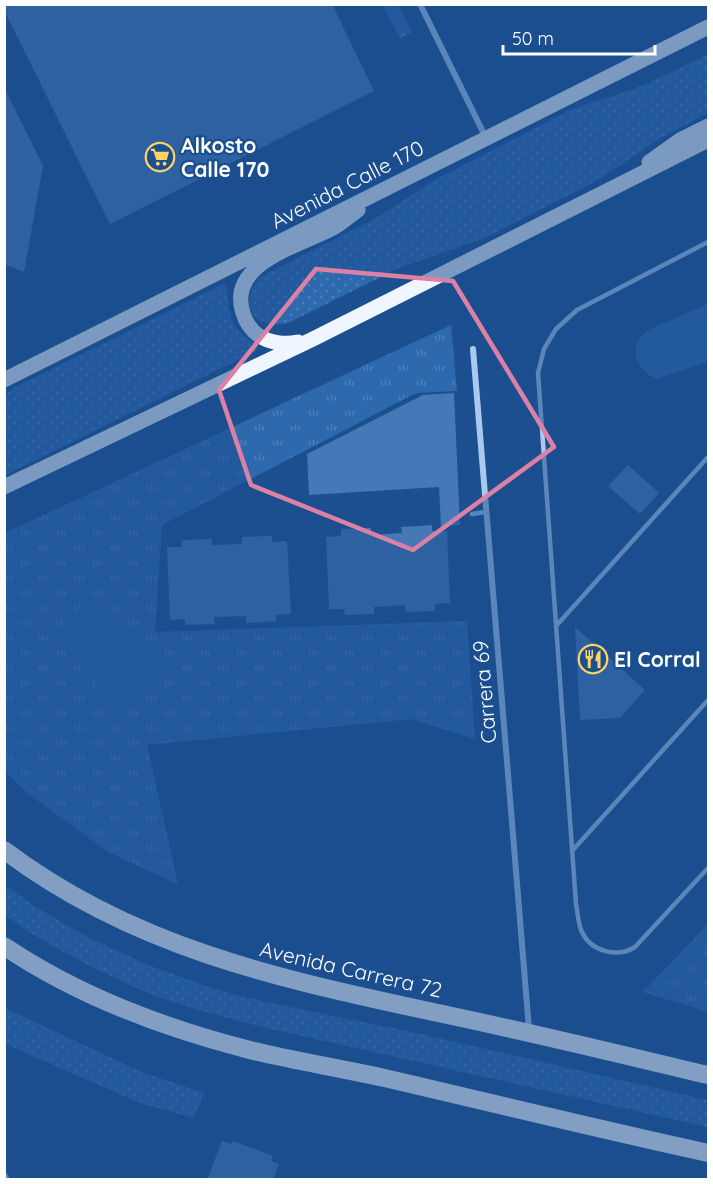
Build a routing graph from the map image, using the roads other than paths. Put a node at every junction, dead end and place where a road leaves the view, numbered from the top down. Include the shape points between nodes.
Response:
1 (420, 4) edge
2 (708, 27) edge
3 (708, 126) edge
4 (486, 138) junction
5 (708, 140) edge
6 (392, 185) junction
7 (605, 193) junction
8 (708, 242) edge
9 (313, 339) junction
10 (473, 349) dead end
11 (4, 380) edge
12 (708, 458) edge
13 (4, 487) edge
14 (486, 512) junction
15 (472, 514) dead end
16 (556, 626) junction
17 (708, 700) edge
18 (4, 850) edge
19 (572, 850) junction
20 (708, 868) edge
21 (4, 946) edge
22 (529, 1033) junction
23 (708, 1075) edge
24 (708, 1153) edge
25 (4, 1173) edge
26 (8, 1179) edge

1 - 4 street
2 - 4 main road, Avenida Calle 170
3 - 7 main road via 680,140
4 - 6 main road, Avenida Calle 170
5 - 7 main road
6 - 9 main road via 336,226 266,260 246,280 241,307 257,335 275,343
6 - 11 main road, Avenida Calle 170
7 - 9 main road
8 - 16 lane via 577,310 556,329 544,349 538,373
9 - 13 main road
10 - 14 street, Carrera 69
12 - 16 lane
14 - 15 lane
14 - 22 street, Carrera 69
16 - 19 lane
17 - 19 lane
18 - 22 highway, Avenida Carrera 72 via 93,907 200,953 312,986
19 - 20 lane via 582,932 598,948 615,953 634,946
21 - 24 highway via 27,962 140,1016 247,1049
22 - 23 highway, Avenida Carrera 72
25 - 26 lane

